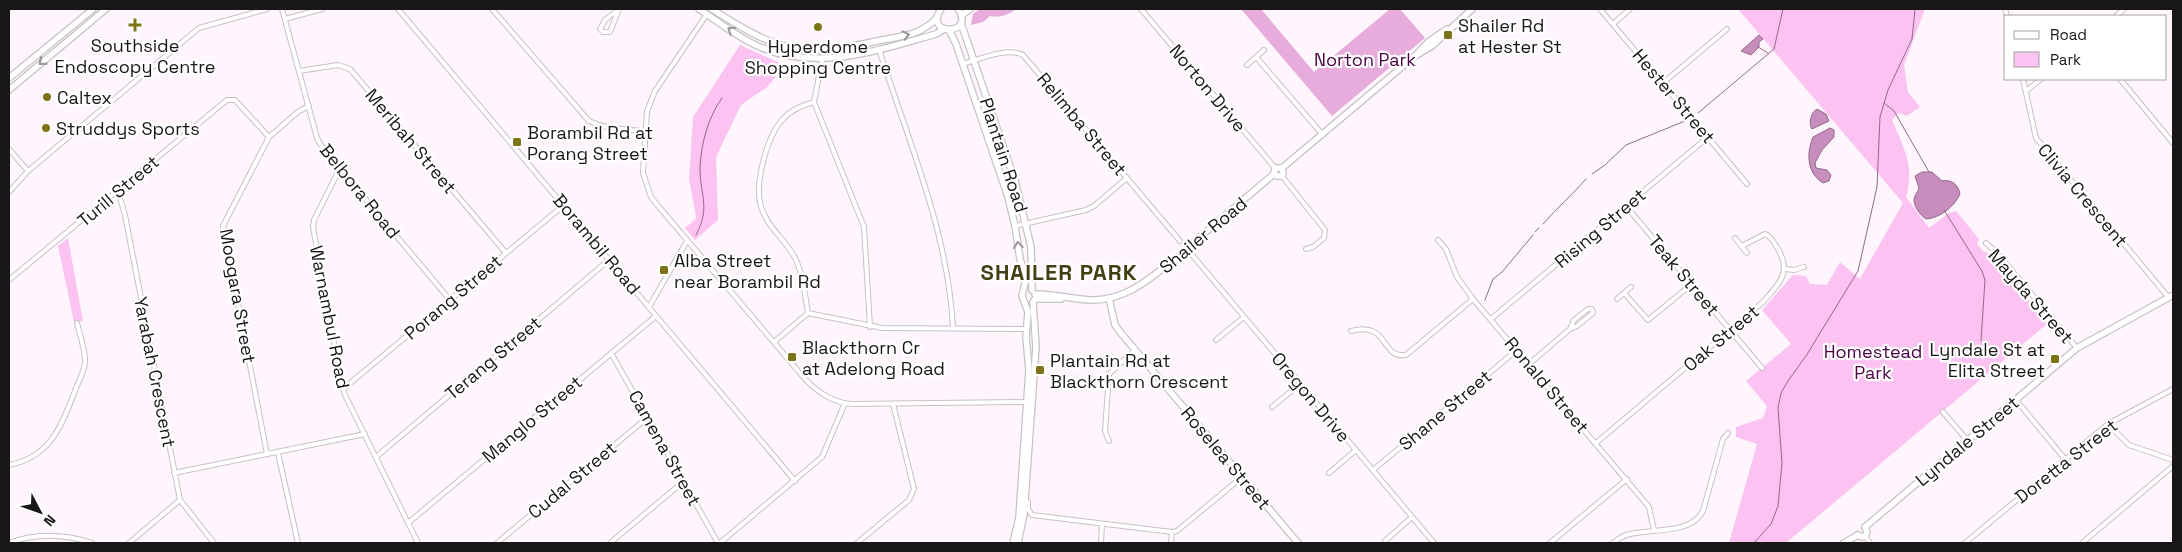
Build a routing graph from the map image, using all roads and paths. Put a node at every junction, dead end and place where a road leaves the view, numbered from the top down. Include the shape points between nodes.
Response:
1 (93, 9) edge
2 (106, 9) edge
3 (267, 9) edge
4 (282, 9) edge
5 (322, 9) edge
6 (398, 9) edge
7 (492, 9) edge
8 (619, 9) edge
9 (699, 9) edge
10 (712, 9) edge
11 (941, 9) edge
12 (958, 9) edge
13 (970, 9) edge
14 (1141, 9) edge
15 (1472, 9) edge
16 (1600, 9) edge
17 (1630, 9) edge
18 (707, 14) junction
19 (962, 15) junction
20 (937, 18) junction
21 (285, 19) junction
22 (960, 23) junction
23 (1613, 24) junction
24 (1727, 29) dead end
25 (946, 30) junction
26 (879, 49) junction
27 (1264, 50) dead end
28 (1256, 57) junction
29 (822, 60) junction
30 (973, 61) junction
31 (963, 64) junction
32 (1247, 65) dead end
33 (299, 71) junction
34 (12, 72) edge
35 (9, 78) edge
36 (2023, 80) edge
37 (2040, 80) edge
38 (2121, 80) edge
39 (1663, 83) junction
40 (9, 90) edge
41 (2026, 91) junction
42 (814, 102) junction
43 (309, 106) junction
44 (646, 132) junction
45 (1322, 134) junction
46 (269, 137) junction
47 (1708, 137) junction
48 (2173, 142) edge
49 (9, 149) edge
50 (1282, 168) junction
51 (341, 170) junction
52 (28, 171) junction
53 (1275, 171) junction
54 (1282, 176) junction
55 (1127, 178) junction
56 (1747, 184) dead end
57 (9, 190) edge
58 (118, 191) junction
59 (564, 205) junction
60 (1626, 206) junction
61 (1026, 224) junction
62 (1015, 226) junction
63 (1735, 238) dead end
64 (1438, 240) dead end
65 (687, 241) junction
66 (1180, 241) dead end
67 (1986, 244) dead end
68 (1742, 246) junction
69 (1306, 249) dead end
70 (1188, 250) junction
71 (506, 253) junction
72 (1747, 253) dead end
73 (609, 260) junction
74 (1804, 267) dead end
75 (1785, 269) junction
76 (9, 280) edge
77 (1692, 284) junction
78 (1630, 287) dead end
79 (1024, 292) junction
80 (1624, 293) junction
81 (1034, 296) junction
82 (2171, 297) edge
83 (1109, 298) junction
84 (1473, 299) junction
85 (1617, 299) dead end
86 (450, 300) junction
87 (1024, 300) junction
88 (649, 307) junction
89 (808, 313) junction
90 (656, 316) junction
91 (1244, 317) junction
92 (1491, 319) junction
93 (77, 323) dead end
94 (870, 327) junction
95 (953, 328) junction
96 (1026, 329) junction
97 (1570, 329) junction
98 (1730, 330) junction
99 (1351, 331) dead end
100 (1216, 340) dead end
101 (774, 342) junction
102 (2077, 348) junction
103 (1135, 350) junction
104 (1517, 350) junction
105 (612, 353) junction
106 (1529, 364) junction
107 (1762, 368) dead end
108 (1300, 384) junction
109 (343, 389) junction
110 (2173, 389) edge
111 (2016, 400) junction
112 (1029, 402) junction
113 (845, 403) junction
114 (893, 404) junction
115 (1272, 406) dead end
116 (1943, 412) dead end
117 (647, 418) junction
118 (2108, 424) junction
119 (1728, 433) dead end
120 (365, 434) junction
121 (1967, 440) junction
122 (1108, 441) dead end
123 (1596, 443) junction
124 (1356, 450) junction
125 (278, 453) junction
126 (267, 454) junction
127 (376, 457) junction
128 (2065, 459) junction
129 (2173, 460) edge
130 (9, 465) edge
131 (2173, 466) edge
132 (1373, 470) junction
133 (174, 473) junction
134 (1329, 473) dead end
135 (1242, 476) junction
136 (1627, 479) junction
137 (795, 480) junction
138 (683, 482) junction
139 (1025, 497) junction
140 (180, 500) junction
141 (1032, 515) junction
142 (1412, 517) junction
143 (408, 523) junction
144 (1102, 524) junction
145 (1022, 526) junction
146 (1865, 527) junction
147 (1654, 530) junction
148 (1172, 532) junction
149 (1858, 535) junction
150 (1865, 536) junction
151 (71, 538) junction
152 (1384, 541) dead end
153 (9, 543) edge
154 (70, 543) edge
155 (92, 543) edge
156 (129, 543) edge
157 (214, 543) edge
158 (298, 543) edge
159 (418, 543) edge
160 (497, 543) edge
161 (610, 543) edge
162 (719, 543) edge
163 (857, 543) edge
164 (1013, 543) edge
165 (1018, 543) edge
166 (1101, 543) edge
167 (1171, 543) edge
168 (1298, 543) edge
169 (1434, 543) edge
170 (1550, 543) edge
171 (1613, 543) edge
172 (1844, 543) edge
173 (1870, 543) edge
174 (1966, 543) edge
175 (2082, 543) edge

1 - 34 street
2 -> 40 street
3 - 52 street via 199,28
4 - 21 street, Belbora Road
5 - 21 street
6 - 59 street, Borambil Road
7 - 44 street via 589,121 600,127
8 - 8 street via 613,29 602,32 601,24
9 - 18 street
10 -> 20 street via 768,41 817,51 915,33 924,30
11 - 20 street
12 - 19 street
13 - 19 street
14 - 53 street, Norton Drive
15 - 45 street via 1432,46
16 - 23 street, Hester Street
17 - 23 street
29 -> 18 street via 790,56 760,47
18 - 44 street via 655,91 647,111
19 - 22 street
20 - 25 street, Plantain Road via 939,25
21 - 33 street, Belbora Road
22 - 25 street via 956,28
22 - 30 street, Plantain Road
23 - 39 street, Hester Street
24 - 39 street
25 - 26 street
25 - 31 street, Plantain Road
26 - 29 street
26 - 95 street via 929,195 946,271
27 - 28 street
28 - 32 street
28 - 45 street
29 - 42 street
30 - 31 street, Relimba Street
30 - 55 street, Relimba Street via 1016,52 1024,55
30 - 61 street, Plantain Road via 1015,181
31 - 62 street, Plantain Road
33 - 43 street, Belbora Road
33 - 71 street, Meribah Street via 338,65 350,69
34 - 35 street
36 - 41 street, Clivia Crescent
37 - 41 street
38 - 48 street
39 - 47 street, Hester Street
41 - 82 street, Clivia Crescent via 2036,138
42 - 89 street via 792,111 778,125 759,179 760,205 772,229 794,257
42 - 94 street via 864,227
43 - 46 street, Moogara Street
43 - 51 street, Belbora Road via 317,138
44 - 65 street via 642,162 646,186 651,197
45 - 50 street
46 - 58 street, Turill Street via 231,98
46 - 126 street, Moogara Street via 224,226
47 - 56 street, Hester Street
47 - 60 street, Rising Street
49 - 52 street
50 - 53 street
50 - 54 street
51 - 86 street, Belbora Road
51 - 109 street, Warnambul Road via 313,227
52 - 57 street
53 - 54 street via 1278,177
53 - 70 street, Shailer Road
54 - 69 street via 1325,230 1324,238
55 - 61 street via 1086,210
55 - 66 street, Relimba Street
58 - 76 street, Turill Street
58 - 133 street, Yarabah Crescent via 126,214
59 - 71 street, Porang Street
59 - 73 street, Borambil Road
60 - 77 street, Teak Street
60 - 92 street, Rising Street
61 - 62 street
61 - 81 street, Plantain Road
79 -> 62 street, Plantain Road via 1026,279
63 - 68 street
64 - 84 street, Ronald Street via 1446,249 1457,277
65 - 88 street
65 - 101 street
67 - 102 street, Mayda Street via 1998,253
68 - 72 street
68 - 75 street via 1761,235 1769,236 1782,255
70 - 83 street, Shailer Road via 1140,287
70 - 91 street, Oregon Drive
71 - 86 street, Porang Street
73 - 88 street, Borambil Road
73 - 127 street, Terang Street
74 - 75 street
75 - 98 street, Oak Street via 1763,302
77 - 80 street via 1648,320
77 - 98 street, Teak Street
78 - 80 street
79 - 81 street
79 - 87 street, Plantain Road
80 - 85 street
81 - 83 street, Shailer Road
81 - 87 street via 1029,303
81 - 112 street, Plantain Road via 1036,347
82 - 102 street, Lyndale Street
83 - 103 street, Roselea Street via 1116,325
84 - 92 street, Ronald Street
84 - 99 street via 1406,355 1394,354 1369,328
86 - 109 street, Porang Street
87 - 96 street, Plantain Road via 1028,312
88 - 90 street, Borambil Road
89 - 94 street
89 - 101 street
90 - 105 street, Manglo Street
90 - 137 street, Borambil Road
91 - 100 street
91 - 108 street, Oregon Drive
92 - 104 street, Ronald Street
93 - 130 street via 85,362 60,426 53,440 43,449 31,458
94 - 95 street
95 - 96 street
96 - 112 street, Plantain Road
97 - 97 street via 1574,320 1592,309 1593,313
97 - 106 street
98 - 107 street, Teak Street
98 - 123 street, Oak Street
101 - 113 street via 810,385
102 - 111 street, Lyndale Street
103 - 122 street via 1109,374 1105,432
103 - 135 street, Roselea Street
104 - 106 street, Ronald Street
104 - 132 street, Shane Street
105 - 117 street, Camena Street
105 - 143 street, Manglo Street
106 - 123 street, Ronald Street
108 - 115 street
108 - 124 street, Oregon Drive
109 - 120 street, Warnambul Road
110 - 118 street, Doretta Street
111 - 121 street, Lyndale Street
111 - 128 street
112 - 114 street
112 - 139 street, Plantain Road
112 - 164 street, Plantain Road via 1019,518
113 - 114 street
113 - 137 street via 822,457
114 - 163 street via 913,494
116 - 121 street
117 - 138 street, Camena Street
117 - 160 street, Cudal Street
118 - 128 street, Doretta Street
118 - 129 street via 2129,445
119 - 147 street via 1723,439 1699,519 1684,526
120 - 125 street
120 - 127 street, Warnambul Road
121 - 146 street, Lyndale Street
123 - 136 street, Ronald Street
124 - 132 street, Oregon Drive
124 - 134 street
125 - 126 street
125 - 158 street
126 - 133 street
127 - 143 street, Warnambul Road
128 - 174 street, Doretta Street
131 - 175 street
132 - 142 street, Oregon Drive
133 - 140 street, Yarabah Crescent
135 - 148 street
135 - 168 street, Roselea Street
136 - 147 street, Ronald Street via 1649,507
136 - 170 street
137 - 162 street
138 - 161 street
138 - 162 street, Camena Street
139 - 141 street
139 - 145 street, Plantain Road
140 - 156 street
140 - 157 street, Yarabah Crescent
141 - 144 street
141 - 145 street
142 - 152 street
142 - 169 street, Oregon Drive
143 - 159 street, Warnambul Road
144 - 148 street
144 - 166 street
145 - 165 street, Plantain Road
146 - 149 street, Lyndale Street via 1858,528
146 - 150 street
147 - 171 street via 1629,534
148 - 167 street
149 - 150 street
149 - 172 street
150 - 173 street
151 - 153 street via 34,536
151 - 154 street
151 - 155 street

